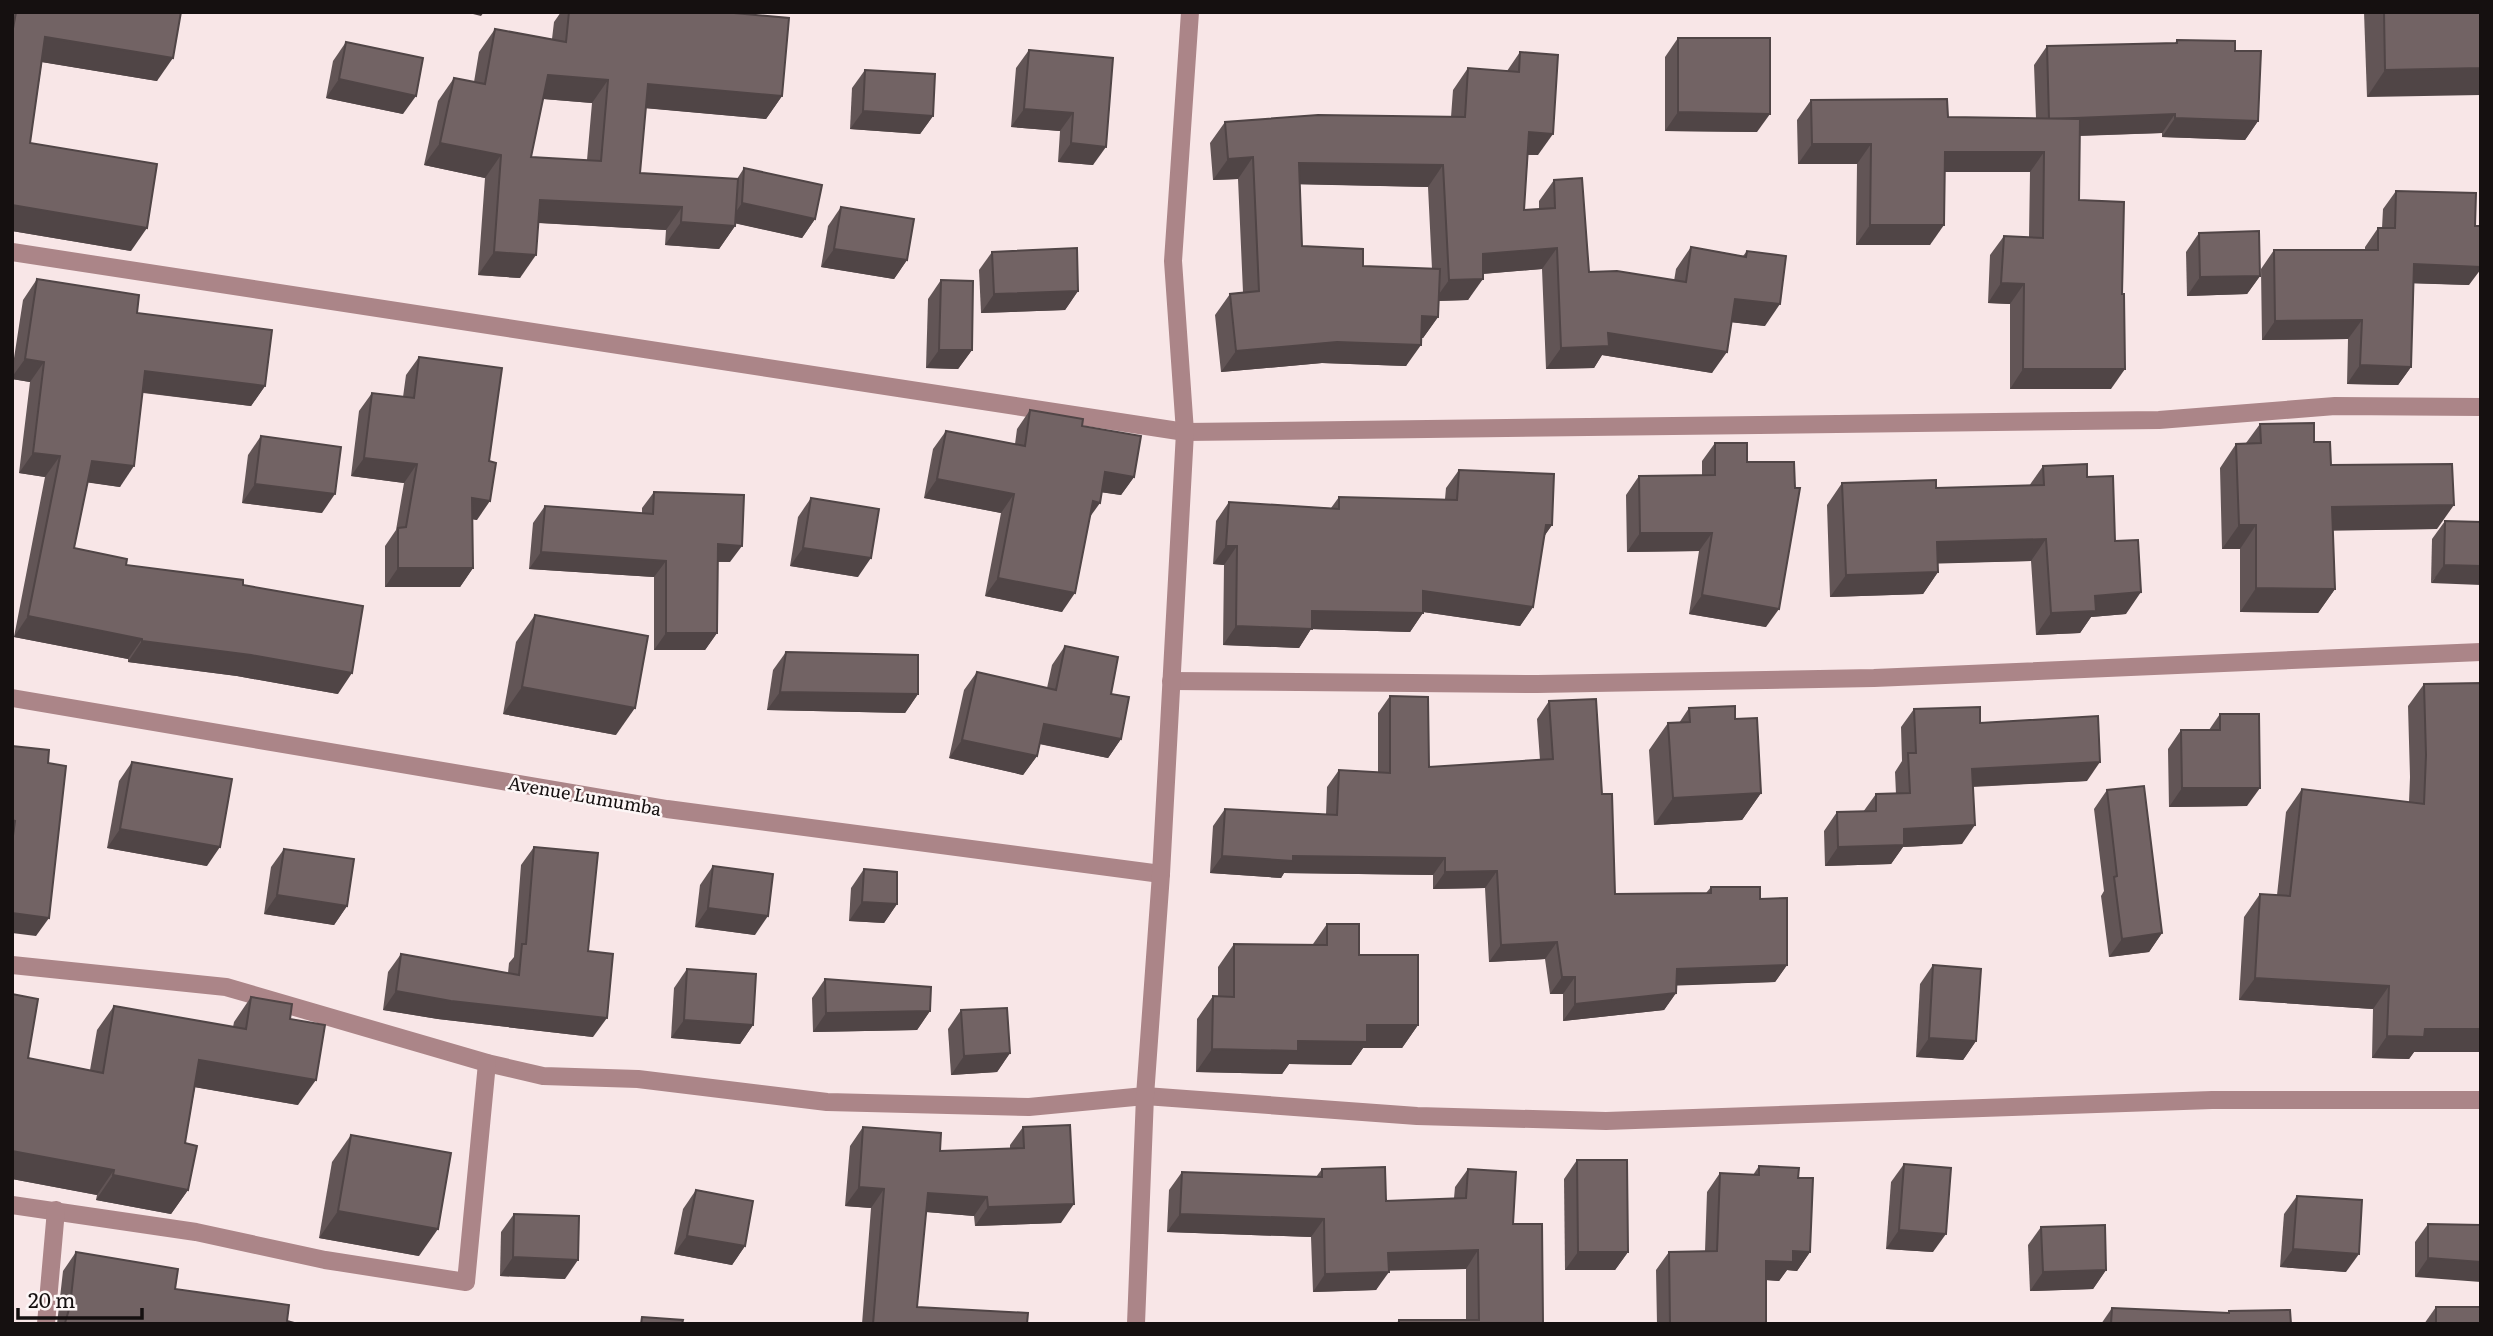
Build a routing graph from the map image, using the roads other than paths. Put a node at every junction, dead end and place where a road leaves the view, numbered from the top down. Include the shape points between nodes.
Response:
1 (1190, 12) edge
2 (12, 251) edge
3 (2481, 407) edge
4 (1185, 432) junction
5 (2481, 652) edge
6 (1171, 681) junction
7 (12, 698) edge
8 (1161, 874) junction
9 (12, 965) edge
10 (486, 1063) junction
11 (1145, 1096) junction
12 (2481, 1100) edge
13 (12, 1205) edge
14 (56, 1210) junction
15 (47, 1324) edge
16 (1136, 1324) edge

1 - 4 street via 1173,261
2 - 4 street
3 - 4 street via 2334,406 2159,420
4 - 6 street
5 - 6 street via 1874,678 1537,684
6 - 8 street
7 - 8 street, Avenue Lumumba via 667,809
8 - 11 street
9 - 10 street via 226,987
10 - 11 street via 543,1076 639,1079 827,1102 1029,1107
10 - 14 street via 466,1282
11 - 12 street via 1417,1116 1606,1121 2213,1100
11 - 16 street
13 - 14 street
14 - 15 street

